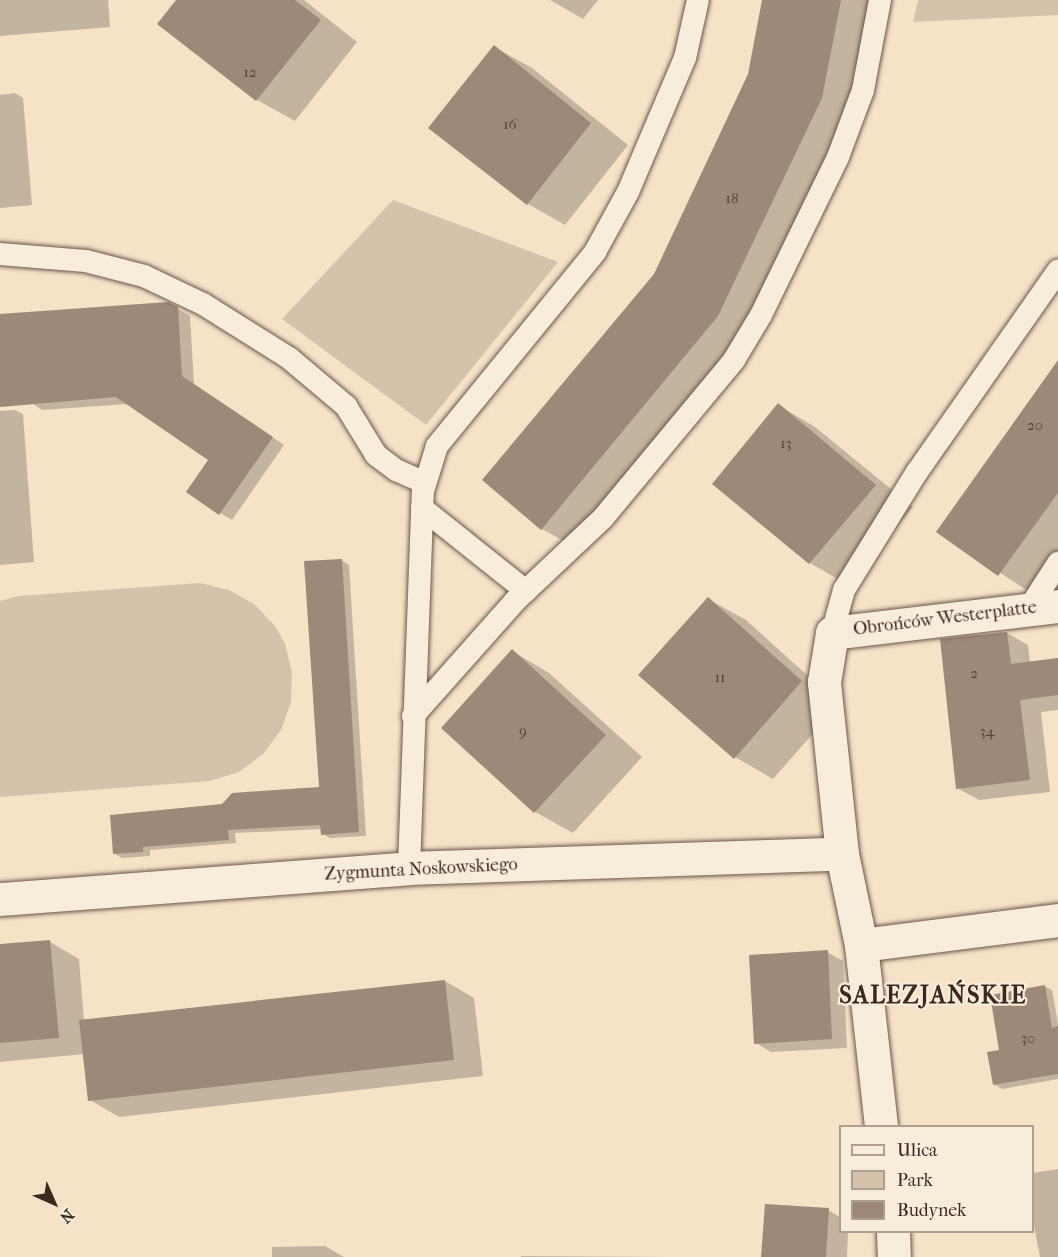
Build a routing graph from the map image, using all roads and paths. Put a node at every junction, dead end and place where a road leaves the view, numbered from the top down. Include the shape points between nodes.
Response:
1 (698, 0) edge
2 (880, 0) edge
3 (0, 254) edge
4 (1058, 271) edge
5 (425, 483) junction
6 (422, 508) junction
7 (1058, 563) edge
8 (526, 591) junction
9 (1043, 608) edge
10 (832, 633) junction
11 (413, 716) junction
12 (842, 854) junction
13 (409, 868) junction
14 (0, 899) edge
15 (1058, 920) edge
16 (861, 945) junction
17 (881, 1125) edge
18 (893, 1233) edge
19 (894, 1257) edge

1 - 5 lane via 685,58 628,192 595,252 436,446
2 - 8 lane via 863,90 841,147 749,335 734,360 603,518
3 - 5 lane via 86,261 144,276 178,292 289,358 346,406 376,455 396,470
4 - 10 lane via 910,482 844,590
5 - 6 lane
6 - 8 lane
6 - 11 lane
7 - 9 lane
8 - 11 lane
9 - 10 street, Obrońców Westerplatte
10 - 12 street via 824,682
11 - 13 lane
12 - 13 street, Zygmunta Noskowskiego
12 - 16 street
13 - 14 street, Zygmunta Noskowskiego
15 - 16 street
16 - 17 street
18 - 19 street

